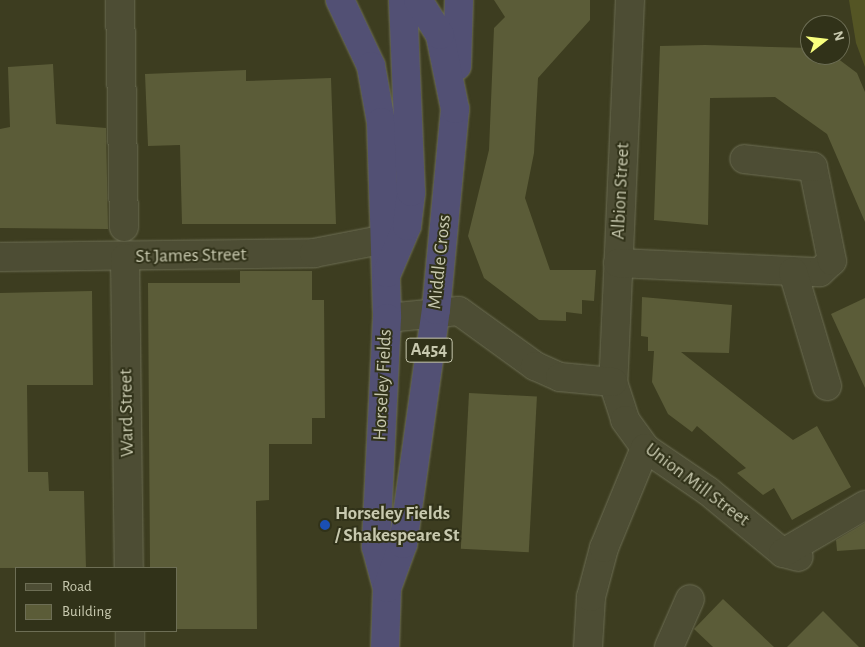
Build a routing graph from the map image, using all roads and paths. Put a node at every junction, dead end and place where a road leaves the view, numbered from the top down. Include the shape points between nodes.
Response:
1 (120, 0) edge
2 (340, 0) edge
3 (403, 0) edge
4 (418, 0) edge
5 (459, 0) edge
6 (630, 0) edge
7 (455, 109) junction
8 (744, 159) dead end
9 (124, 227) dead end
10 (381, 240) junction
11 (0, 257) edge
12 (125, 258) junction
13 (618, 263) junction
14 (793, 272) junction
15 (387, 273) junction
16 (436, 310) junction
17 (387, 318) junction
18 (613, 382) junction
19 (827, 386) dead end
20 (645, 448) junction
21 (865, 505) edge
22 (129, 567) edge
23 (387, 588) junction
24 (690, 599) dead end
25 (130, 632) edge
26 (130, 647) edge
27 (386, 647) edge
28 (588, 647) edge
29 (669, 647) edge

1 - 9 street
2 - 10 highway, Horseley Fields / A454 via 371,66 381,122
3 - 15 highway via 411,192 407,226
4 - 7 highway, Middle Cross / A454 via 440,34
5 - 7 highway, A454
6 - 13 street, Albion Street
7 - 16 highway, Middle Cross / A454
8 - 14 street via 813,167 832,261 820,272
10 - 12 street, St James Street via 314,254
10 - 15 highway, Horseley Fields / A454
11 - 12 street, St James Street
12 - 22 street, Ward Street
13 - 14 street
13 - 18 street, Albion Street
14 - 19 street
15 - 17 highway, Horseley Fields / A454
16 - 17 street
16 - 18 street via 459,311 477,320 508,349 560,377
16 - 23 highway, Middle Cross / A454 via 402,544
17 - 23 highway, Horseley Fields / A454 via 376,547
18 - 20 street, Union Mill Street via 625,420
20 - 21 street, Union Mill Street via 708,491 791,555
20 - 28 street via 604,548 591,597
23 - 27 highway, Horseley Fields / A454
24 - 29 street
25 - 26 street

